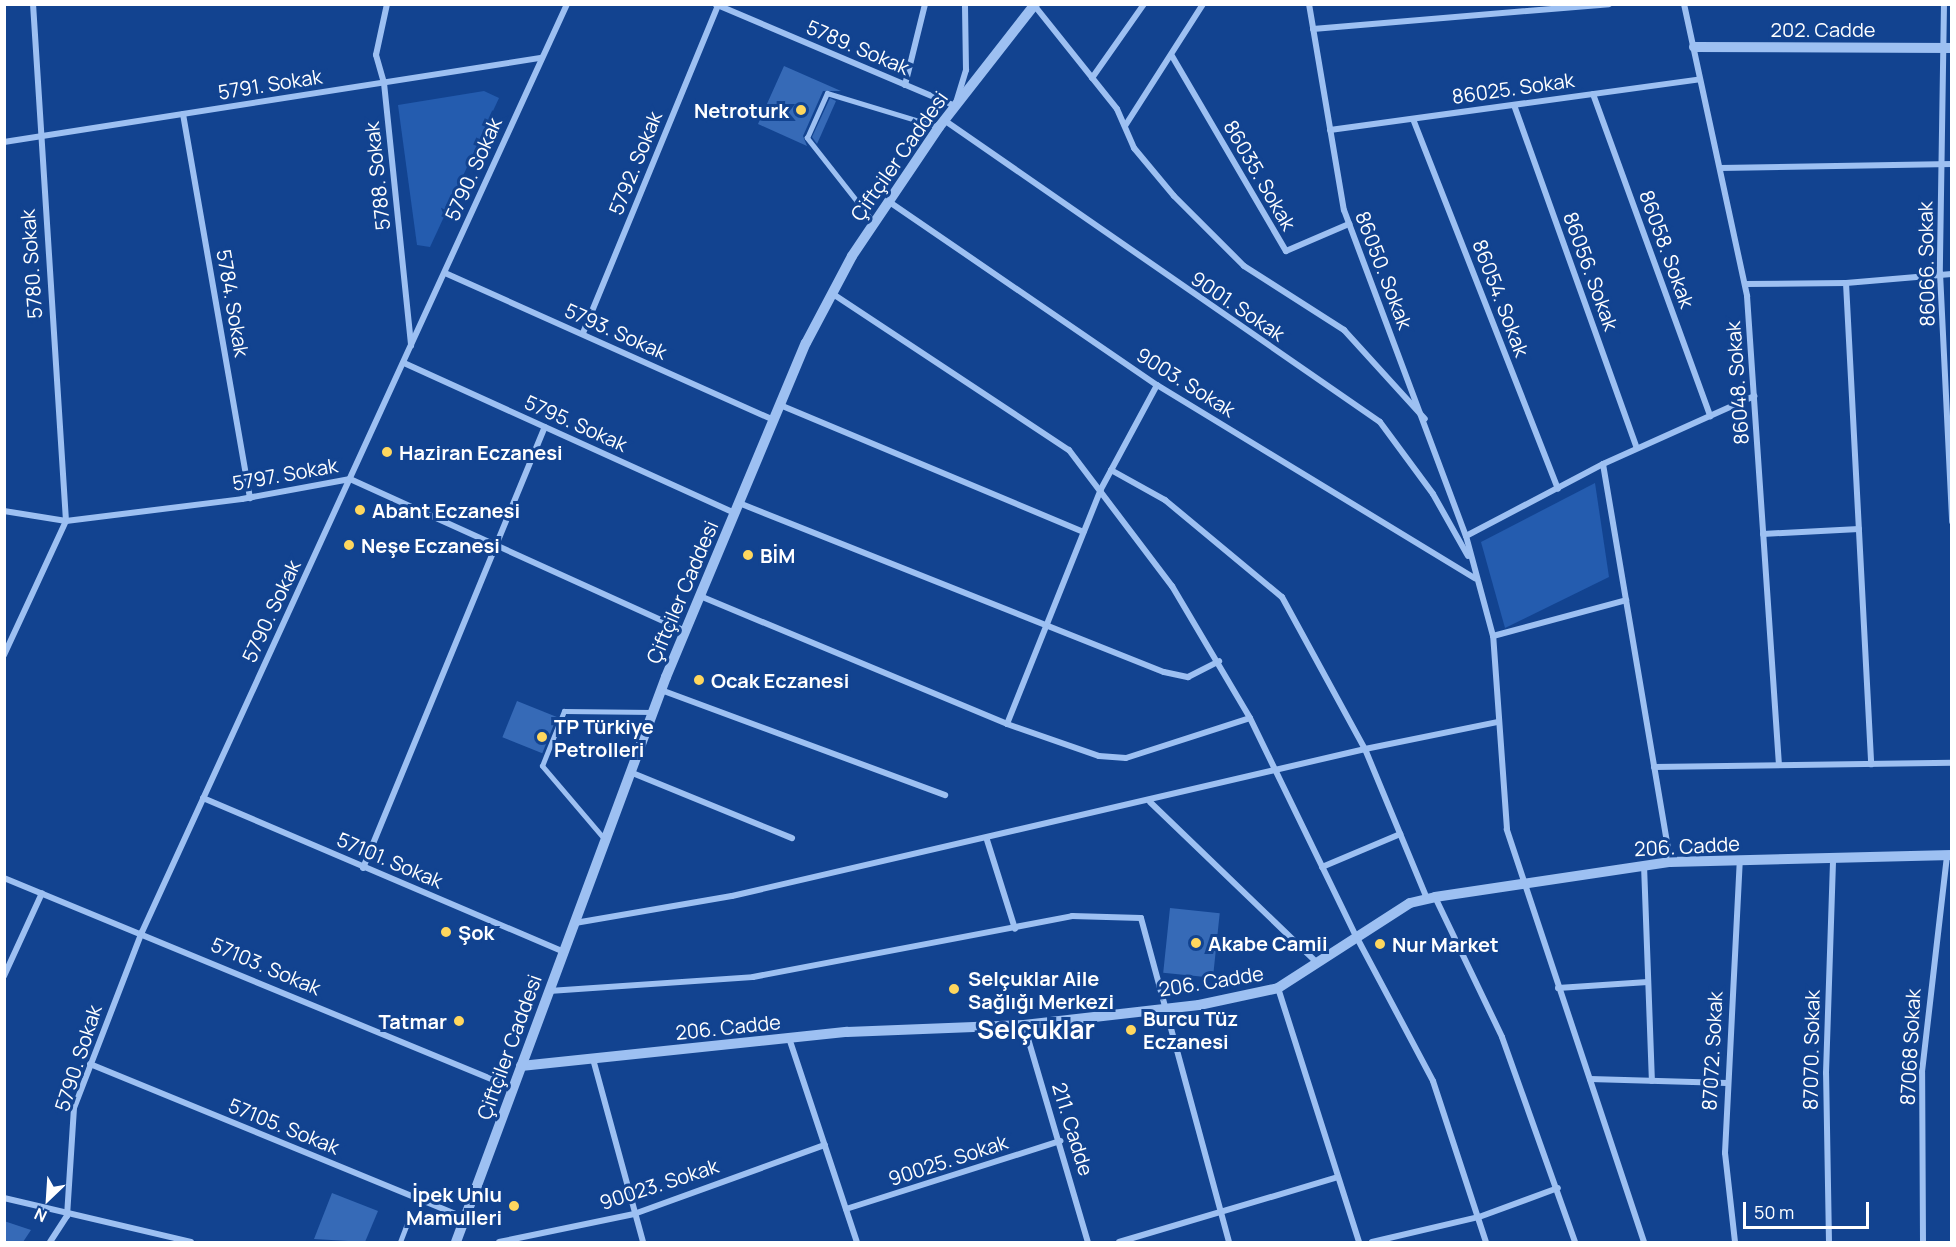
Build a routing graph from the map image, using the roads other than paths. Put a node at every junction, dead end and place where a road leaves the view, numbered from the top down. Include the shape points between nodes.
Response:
1 (33, 4) edge
2 (387, 4) edge
3 (567, 4) edge
4 (925, 4) edge
5 (965, 4) edge
6 (1144, 4) edge
7 (1203, 4) edge
8 (1309, 4) edge
9 (1609, 4) edge
10 (1684, 4) edge
11 (1944, 4) edge
12 (717, 5) edge
13 (1034, 5) edge
14 (1313, 29) junction
15 (1694, 47) junction
16 (1947, 48) edge
17 (1172, 56) junction
18 (540, 58) junction
19 (1092, 78) junction
20 (1700, 79) junction
21 (384, 83) junction
22 (905, 85) junction
23 (1593, 94) junction
24 (1514, 105) junction
25 (955, 106) junction
26 (183, 114) junction
27 (1413, 119) junction
28 (941, 123) junction
29 (1125, 126) junction
30 (1330, 130) junction
31 (39, 137) junction
32 (4, 142) edge
33 (1942, 163) junction
34 (1952, 164) edge
35 (1720, 168) junction
36 (888, 201) junction
37 (874, 223) junction
38 (1349, 225) junction
39 (445, 273) junction
40 (1940, 273) junction
41 (1952, 274) edge
42 (1846, 283) junction
43 (1745, 284) junction
44 (833, 294) junction
45 (583, 333) junction
46 (411, 347) junction
47 (404, 363) junction
48 (1157, 385) junction
49 (1754, 396) junction
50 (780, 405) junction
51 (1710, 416) junction
52 (1425, 419) junction
53 (774, 420) junction
54 (545, 426) junction
55 (1637, 448) junction
56 (1603, 464) junction
57 (1111, 470) junction
58 (350, 479) junction
59 (1101, 489) junction
60 (1558, 489) junction
61 (250, 498) junction
62 (737, 508) junction
63 (4, 511) edge
64 (66, 520) junction
65 (1952, 522) edge
66 (1859, 529) junction
67 (1083, 532) junction
68 (1763, 534) junction
69 (1466, 536) junction
70 (496, 545) junction
71 (1470, 559) junction
72 (1475, 578) junction
73 (700, 596) junction
74 (1626, 600) junction
75 (1044, 627) junction
76 (685, 631) junction
77 (1493, 636) junction
78 (4, 655) edge
79 (1219, 661) junction
80 (661, 690) junction
81 (653, 712) junction
82 (1250, 718) junction
83 (1498, 722) junction
84 (1007, 724) junction
85 (1365, 749) junction
86 (1871, 764) junction
87 (1952, 764) edge
88 (1779, 765) junction
89 (1654, 767) junction
90 (630, 772) junction
91 (1276, 773) junction
92 (945, 795) dead end
93 (203, 798) junction
94 (1150, 802) junction
95 (1400, 834) junction
96 (792, 838) dead end
97 (987, 840) junction
98 (605, 841) junction
99 (1949, 855) edge
100 (1833, 859) junction
101 (1740, 861) junction
102 (1670, 862) junction
103 (1644, 865) junction
104 (363, 867) junction
105 (1322, 867) junction
106 (4, 878) edge
107 (1521, 881) junction
108 (42, 893) junction
109 (1431, 898) junction
110 (574, 923) junction
111 (1015, 929) junction
112 (142, 932) junction
113 (1356, 936) junction
114 (564, 952) junction
115 (1316, 962) junction
116 (4, 976) edge
117 (1648, 982) junction
118 (1278, 988) junction
119 (1558, 988) junction
120 (549, 991) junction
121 (1162, 1006) junction
122 (1024, 1025) junction
123 (789, 1038) junction
124 (593, 1059) junction
125 (90, 1064) junction
126 (521, 1066) junction
127 (1590, 1079) junction
128 (1652, 1081) junction
129 (1727, 1083) junction
130 (513, 1088) junction
131 (1060, 1141) junction
132 (825, 1145) junction
133 (1338, 1177) junction
134 (1558, 1188) junction
135 (4, 1198) edge
136 (846, 1209) junction
137 (1219, 1212) junction
138 (634, 1214) junction
139 (67, 1216) junction
140 (1479, 1217) junction
141 (465, 1218) junction
142 (50, 1242) edge
143 (191, 1242) edge
144 (400, 1242) edge
145 (456, 1242) edge
146 (499, 1242) edge
147 (643, 1242) edge
148 (858, 1242) edge
149 (1088, 1242) edge
150 (1119, 1242) edge
151 (1229, 1242) edge
152 (1359, 1242) edge
153 (1372, 1242) edge
154 (1486, 1242) edge
155 (1575, 1242) edge
156 (1644, 1242) edge
157 (1735, 1242) edge
158 (1829, 1242) edge
159 (1923, 1242) edge

1 - 31 street, 5780. Sokak
2 - 21 street, 5788. Sokak via 376,55
3 - 18 street, 5790. Sokak
4 - 22 street
5 - 25 street via 966,70
6 - 19 street
7 - 17 street
8 - 14 street, 86050. Sokak
9 - 14 street
10 - 15 street, 86048. Sokak
11 - 16 street, 86066. Sokak
12 - 22 street, 5789. Sokak
12 - 45 street, 5792. Sokak
13 - 19 street
13 - 25 street, Çiftçiler Caddesi
14 - 30 street, 86050. Sokak
15 - 16 street, 202. Cadde
15 - 20 street, 86048. Sokak
16 - 33 street, 86066. Sokak
17 - 29 street
17 - 38 street, 86035. Sokak via 1286,251
18 - 21 street, 5791. Sokak
18 - 39 street, 5790. Sokak
19 - 29 street
20 - 23 street, 86025. Sokak
20 - 35 street, 86048. Sokak
21 - 26 street, 5791. Sokak
21 - 46 street, 5788. Sokak
22 - 25 street, 5789. Sokak
23 - 24 street, 86025. Sokak
23 - 51 street, 86058. Sokak
24 - 27 street, 86025. Sokak
24 - 55 street, 86056. Sokak
25 - 28 street, Çiftçiler Caddesi
26 - 31 street, 5791. Sokak
26 - 61 street, 5784. Sokak
27 - 30 street, 86025. Sokak
27 - 60 street, 86054. Sokak
28 - 36 street, Çiftçiler Caddesi
28 - 37 lane via 827,93 807,138
28 - 71 street, 9001. Sokak via 1380,422 1433,494
29 - 52 street via 1134,148 1174,196 1244,266 1344,330
30 - 38 street, 86050. Sokak
31 - 32 street, 5791. Sokak
31 - 64 street, 5780. Sokak
33 - 34 street
33 - 35 street
33 - 40 street, 86066. Sokak
35 - 43 street, 86048. Sokak
36 - 37 street, Çiftçiler Caddesi
36 - 48 street, 9003. Sokak
37 - 44 street, Çiftçiler Caddesi
38 - 52 street, 86050. Sokak
39 - 45 street, 5793. Sokak
39 - 46 street, 5790. Sokak
40 - 41 street
40 - 42 street
40 - 65 street, 86066. Sokak
42 - 43 street
42 - 66 street
43 - 49 street, 86048. Sokak
44 - 50 street, Çiftçiler Caddesi
44 - 59 street via 1069,450
45 - 53 street, 5793. Sokak
46 - 47 street, 5790. Sokak
47 - 54 street, 5795. Sokak
47 - 58 street, 5790. Sokak
48 - 57 street
48 - 72 street, 9003. Sokak
49 - 51 street
49 - 68 street, 86048. Sokak
50 - 53 street, Çiftçiler Caddesi
50 - 67 street
51 - 55 street
52 - 69 street, 86050. Sokak
53 - 62 street, Çiftçiler Caddesi
54 - 62 street, 5795. Sokak
54 - 70 street
55 - 56 street
56 - 60 street
56 - 74 street
57 - 59 street
57 - 85 street via 1165,500 1282,597
58 - 61 street, 5797. Sokak
58 - 70 street, 5797. Sokak
58 - 93 street, 5790. Sokak
59 - 67 street
59 - 79 street via 1172,586
60 - 69 street
61 - 64 street, 5797. Sokak
62 - 73 street, Çiftçiler Caddesi
62 - 75 street, 5795. Sokak
63 - 64 street, 5797. Sokak
64 - 78 street
66 - 68 street
66 - 86 street
67 - 75 street
68 - 88 street, 86048. Sokak
69 - 71 street, 86050. Sokak
70 - 76 street, 5797. Sokak
70 - 104 street
71 - 72 street
72 - 77 street
73 - 76 street, Çiftçiler Caddesi
73 - 84 street
74 - 77 street
74 - 89 street
75 - 79 street, 5795. Sokak via 1164,672 1188,676
75 - 84 street
76 - 80 street, Çiftçiler Caddesi
77 - 83 street
79 - 82 street
80 - 81 street, Çiftçiler Caddesi
80 - 92 street
81 - 90 street, Çiftçiler Caddesi
81 - 98 lane via 564,711 542,766
82 - 84 street via 1126,758 1099,756
82 - 91 street
83 - 85 street
83 - 107 street via 1506,829
85 - 91 street
85 - 95 street
86 - 87 street
86 - 88 street
88 - 89 street
89 - 102 street
90 - 96 street
90 - 98 street, Çiftçiler Caddesi
91 - 94 street
91 - 105 street
93 - 104 street, 57101. Sokak
93 - 112 street, 5790. Sokak
94 - 97 street
94 - 115 street
95 - 105 street
95 - 109 street
97 - 110 street via 732,896
97 - 111 street
98 - 110 street, Çiftçiler Caddesi
99 - 100 street, 206. Cadde
99 - 159 street, 87068 Sokak via 1922,1072
100 - 101 street, 206. Cadde
100 - 158 street, 87070. Sokak via 1826,1073
101 - 102 street, 206. Cadde
101 - 129 street, 87072. Sokak
102 - 103 street, 206. Cadde
103 - 107 street, 206. Cadde
103 - 117 street
104 - 114 street, 57101. Sokak
105 - 113 street
106 - 108 street, 57103. Sokak
107 - 109 street, 206. Cadde
107 - 119 street
108 - 112 street, 57103. Sokak
108 - 116 street
109 - 113 street, 206. Cadde via 1410,903
109 - 134 street via 1502,1037
110 - 114 street, Çiftçiler Caddesi
111 - 120 street via 753,977
111 - 121 street via 1072,916 1142,918
112 - 125 street, 5790. Sokak
112 - 130 street, 57103. Sokak
113 - 115 street, 206. Cadde
113 - 140 street via 1433,1081
114 - 120 street, Çiftçiler Caddesi
115 - 118 street, 206. Cadde
117 - 119 street
117 - 128 street
118 - 121 street, 206. Cadde via 1199,1005
118 - 133 street
119 - 127 street
120 - 126 street, Çiftçiler Caddesi
121 - 122 street, 206. Cadde
121 - 137 street
122 - 123 street, 206. Cadde
122 - 131 street, 211. Cadde
123 - 124 street, 206. Cadde
123 - 132 street
124 - 126 street, 206. Cadde
124 - 138 street
125 - 139 street, 5790. Sokak via 74,1108
125 - 141 street, 57105. Sokak
126 - 130 street, Çiftçiler Caddesi
127 - 128 street
127 - 156 street
128 - 129 street
129 - 157 street, 87072. Sokak via 1725,1154
130 - 141 street, Çiftçiler Caddesi
131 - 136 street, 90025. Sokak
131 - 149 street, 211. Cadde
132 - 136 street
132 - 138 street, 90023. Sokak
133 - 137 street
133 - 152 street
134 - 140 street
134 - 155 street
135 - 139 street
136 - 148 street
137 - 150 street
137 - 151 street
138 - 146 street, 90023. Sokak
138 - 147 street
139 - 142 street, 5790. Sokak
139 - 143 street
140 - 153 street
140 - 154 street
141 - 144 lane via 410,1216
141 - 145 street, Çiftçiler Caddesi

